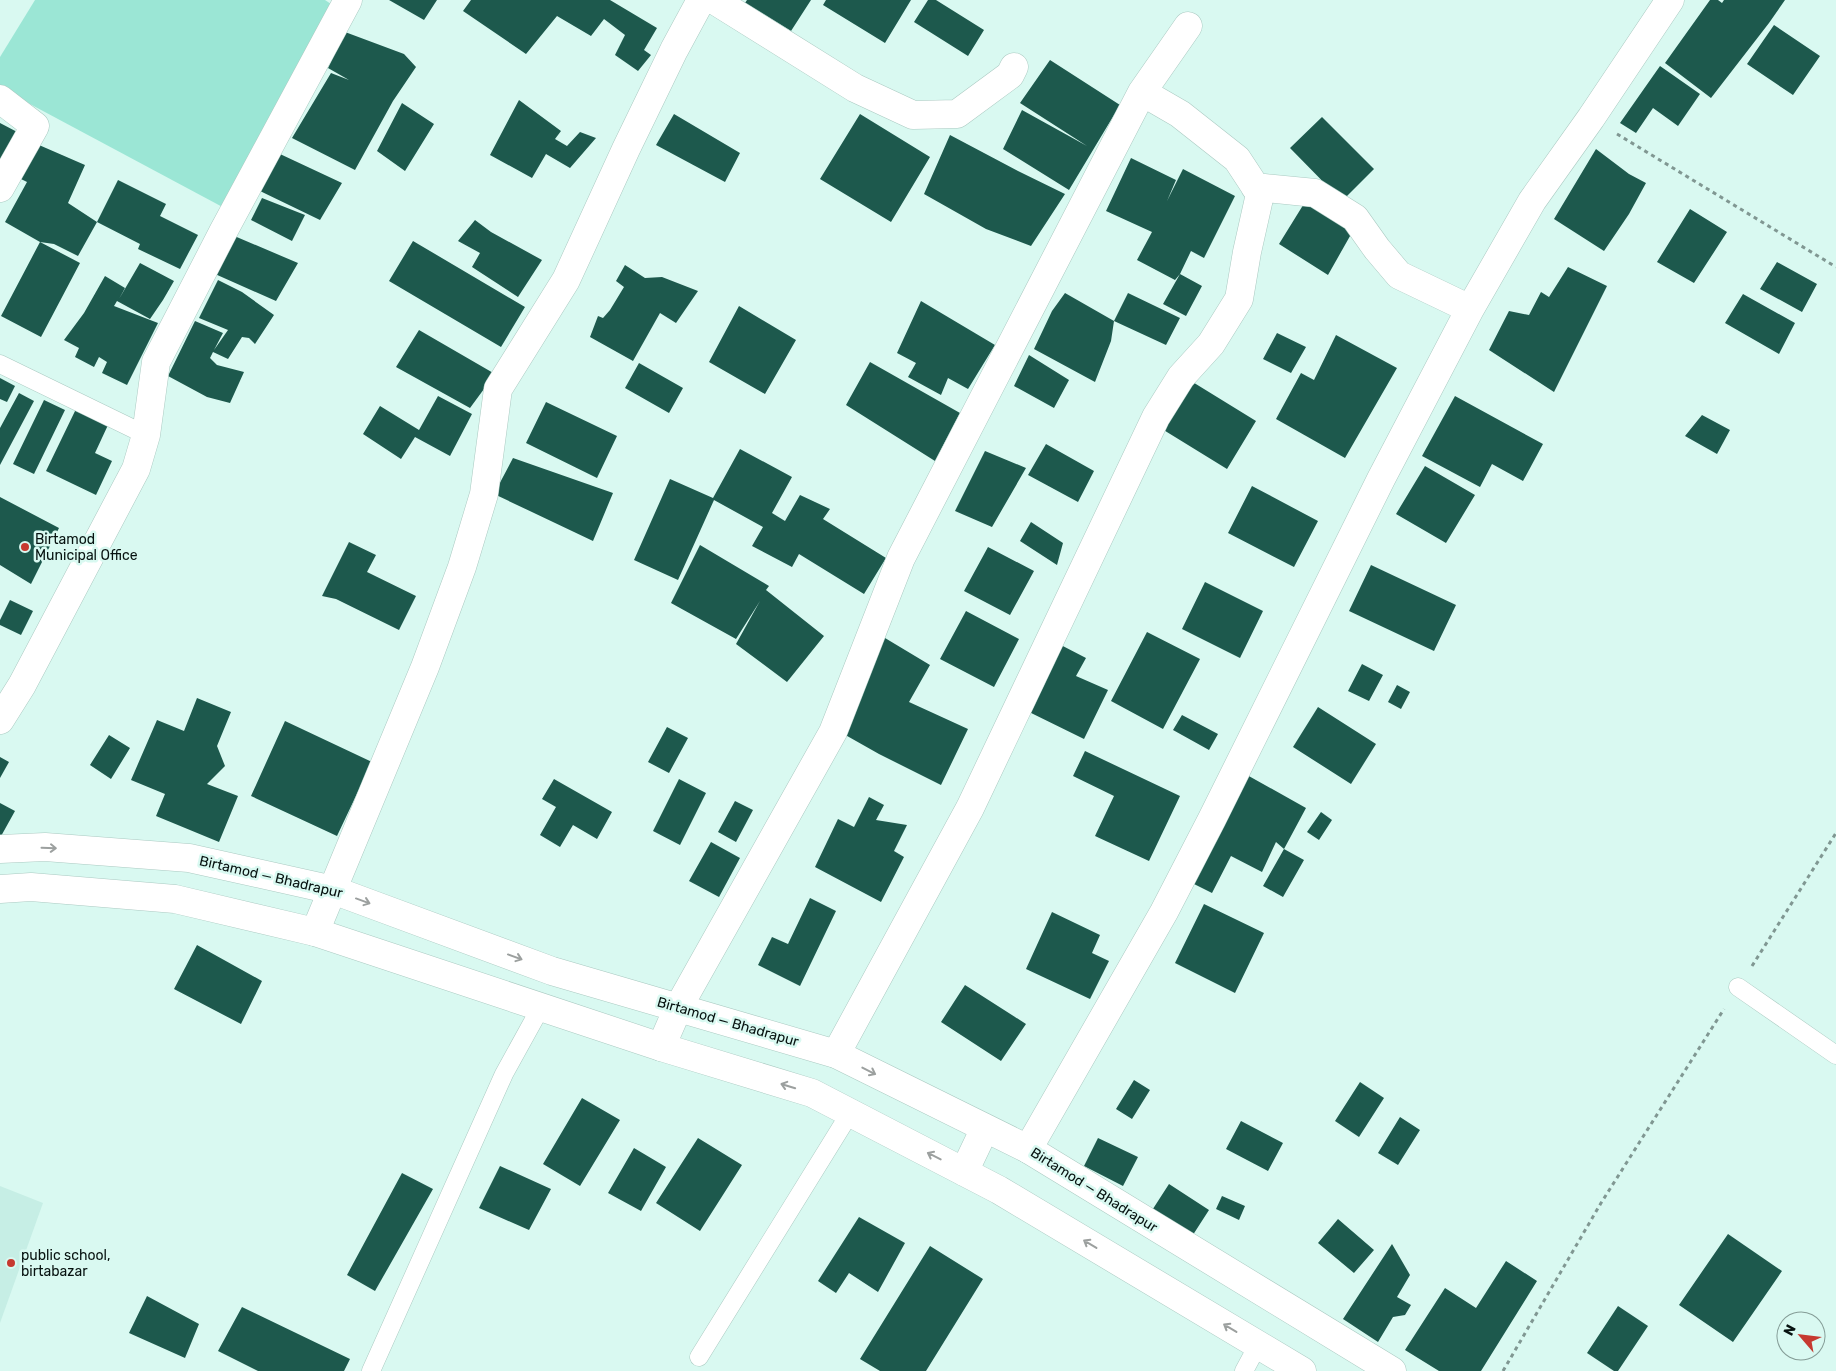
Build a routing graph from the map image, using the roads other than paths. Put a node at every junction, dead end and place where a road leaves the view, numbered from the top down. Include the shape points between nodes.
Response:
1 (348, 0) edge
2 (701, 0) edge
3 (714, 0) edge
4 (1670, 0) edge
5 (1188, 26) dead end
6 (1014, 67) dead end
7 (1142, 92) junction
8 (0, 99) edge
9 (1255, 187) junction
10 (0, 188) edge
11 (1470, 309) junction
12 (0, 364) edge
13 (146, 435) junction
14 (0, 720) edge
15 (0, 849) edge
16 (0, 889) edge
17 (333, 890) junction
18 (315, 932) junction
19 (1738, 987) road end
20 (542, 1007) junction
21 (678, 1008) junction
22 (661, 1047) junction
23 (836, 1054) junction
24 (1836, 1055) edge
25 (850, 1113) junction
26 (985, 1128) junction
27 (1028, 1149) junction
28 (964, 1172) junction
29 (1258, 1345) junction
30 (699, 1357) dead end
31 (371, 1371) edge
32 (1244, 1371) edge
33 (1302, 1371) edge
34 (1392, 1371) edge

1 - 13 street via 156,362
2 - 17 street via 674,50 566,280 498,389 484,494 462,567 425,668
3 - 6 street via 855,88 913,115 957,114 1010,75
4 - 11 street via 1532,201
5 - 7 street
7 - 9 street via 1180,114 1237,159
7 - 21 street via 901,558 832,732
8 - 10 street via 35,126
9 - 11 street via 1315,193 1355,218 1399,275
9 - 23 street via 1260,194 1239,299 1211,344 1181,377 1156,417 970,808
11 - 27 street via 1168,904
12 - 13 lane
13 - 14 street via 136,469 22,686
15 -> 17 street, Birtamod — Bhadrapur via 45,847 189,858
16 - 18 street via 31,887 175,899
17 - 18 street
17 -> 21 street, Birtamod — Bhadrapur via 552,971
18 - 20 street
19 - 24 lane
20 - 22 street
20 - 31 lane via 504,1074
21 - 22 street
21 - 23 street, Birtamod — Bhadrapur
25 -> 22 street via 812,1093
23 -> 26 street, Birtamod — Bhadrapur
28 -> 25 street
25 - 30 lane
26 - 27 street, Birtamod — Bhadrapur
26 - 28 street
27 - 34 street, Birtamod — Bhadrapur
29 -> 28 street
29 - 32 lane
29 - 33 street

